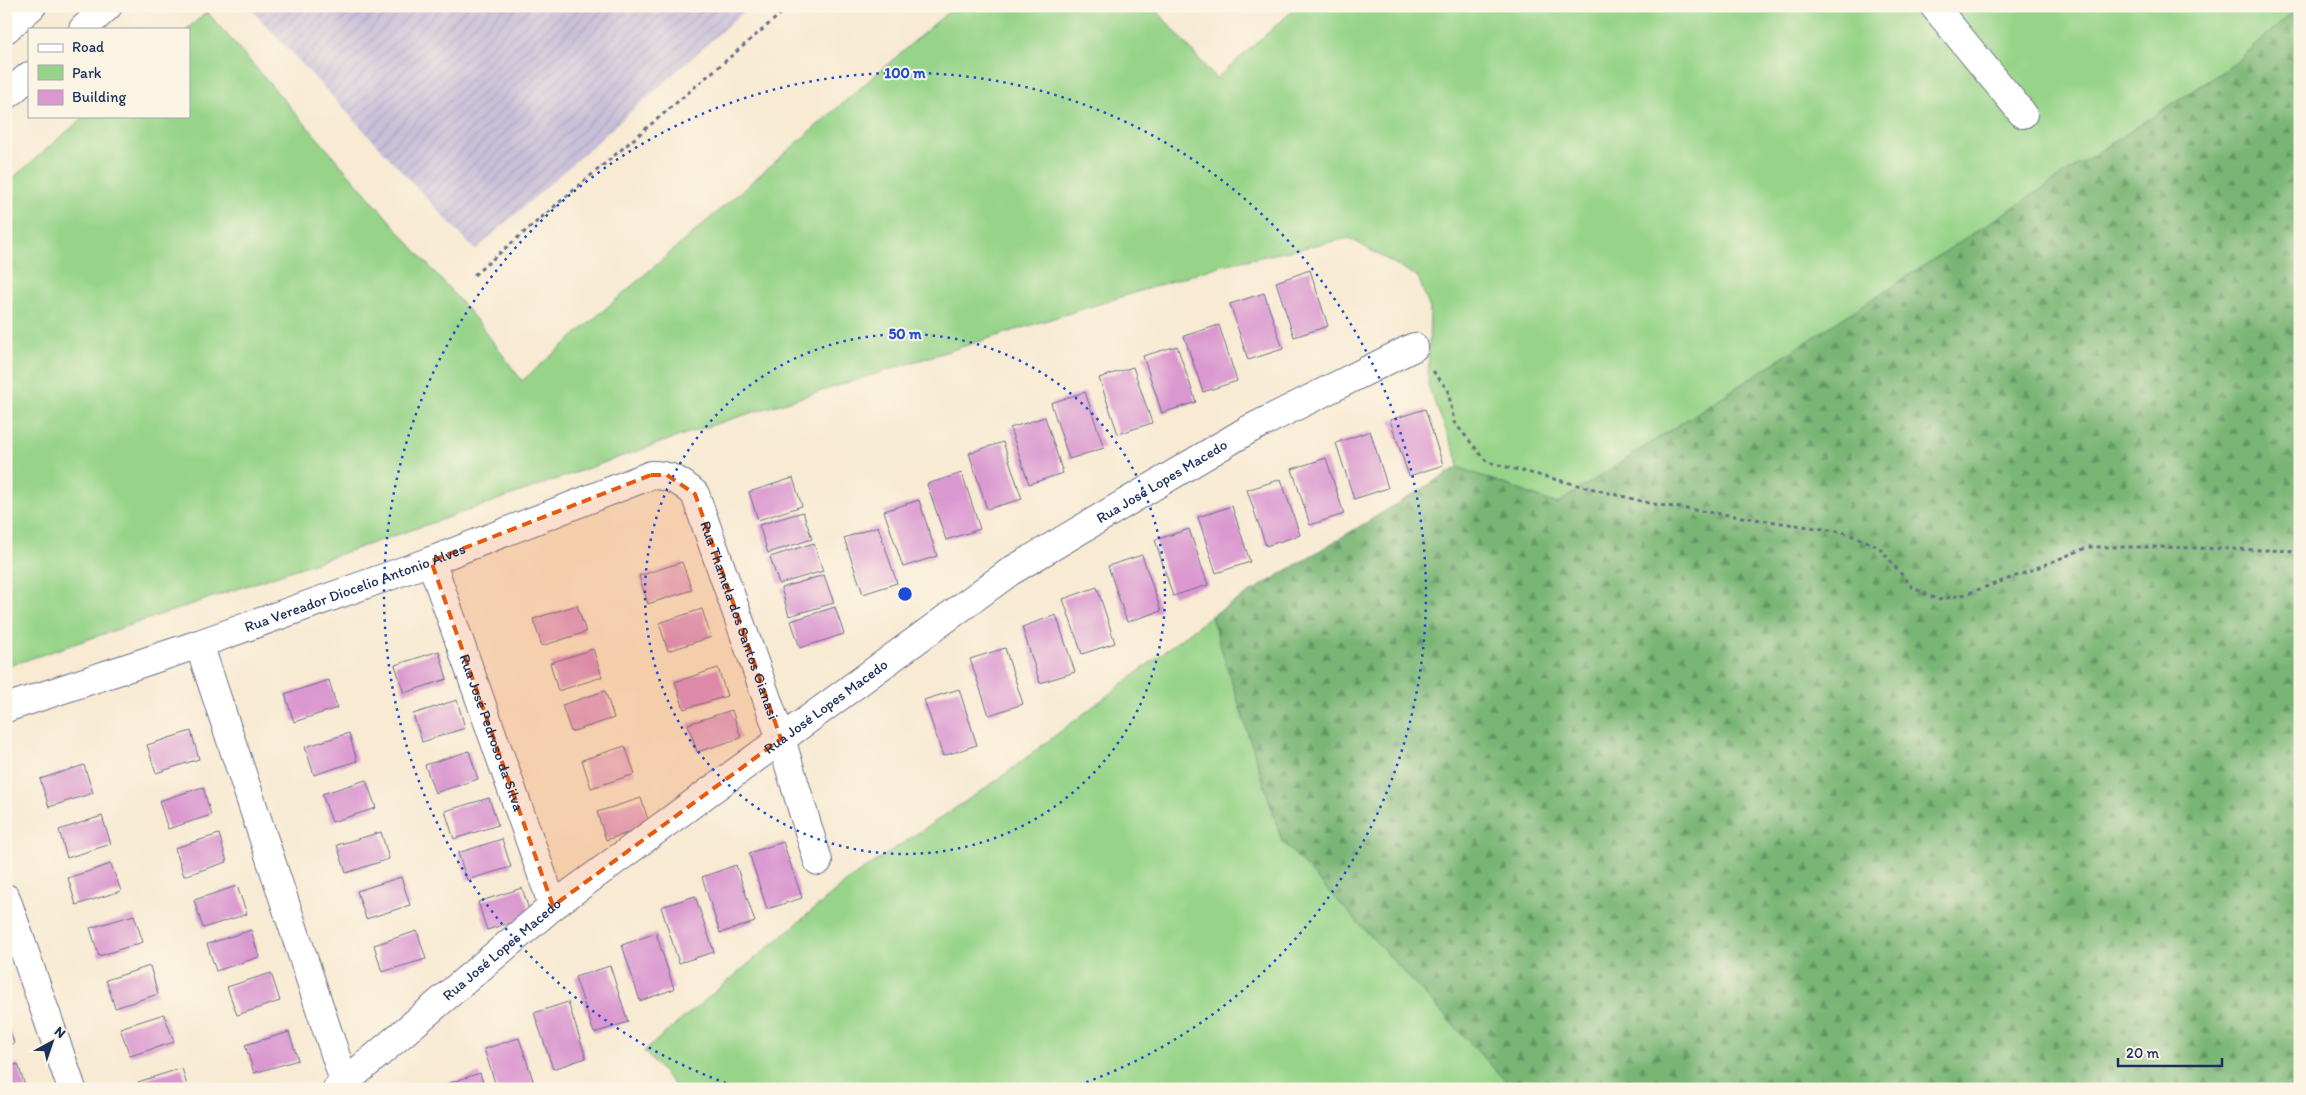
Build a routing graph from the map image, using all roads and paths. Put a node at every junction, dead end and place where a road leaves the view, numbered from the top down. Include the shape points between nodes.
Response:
1 (32, 6) edge
2 (108, 6) edge
3 (790, 6) edge
4 (1934, 6) edge
5 (84, 28) edge
6 (6, 29) edge
7 (28, 77) edge
8 (6, 96) edge
9 (2023, 114) dead end
10 (474, 275) dead end
11 (1414, 347) joint
12 (696, 494) joint
13 (2300, 551) edge
14 (431, 561) junction
15 (199, 644) junction
16 (6, 708) edge
17 (781, 739) junction
18 (818, 861) dead end
19 (6, 898) edge
20 (553, 906) junction
21 (340, 1085) edge
22 (72, 1089) edge

1 - 6 street
2 - 5 street
3 - 10 path
4 - 9 street
7 - 8 street
11 - 13 path via 1448,390 1454,422 1488,462 1653,504 1843,532 1878,546 1912,587 1938,600 1966,594 2088,547
11 - 17 street, Rua José Lopes Macedo via 1248,430 1010,571
12 - 14 street, Rua Vereador Diocelio Antonio Alves via 667,475 651,475
12 - 17 street, Rua Thamela dos Santos Gianasi
14 - 15 street, Rua Vereador Diocelio Antonio Alves
14 - 20 street, Rua José Pedroso da Silva
15 - 16 street, Rua Vereador Diocelio Antonio Alves
15 - 21 street
17 - 18 street, Rua Thamela dos Santos Gianasi
17 - 20 street, Rua José Lopes Macedo
19 - 22 street
20 - 21 street, Rua José Lopes Macedo

